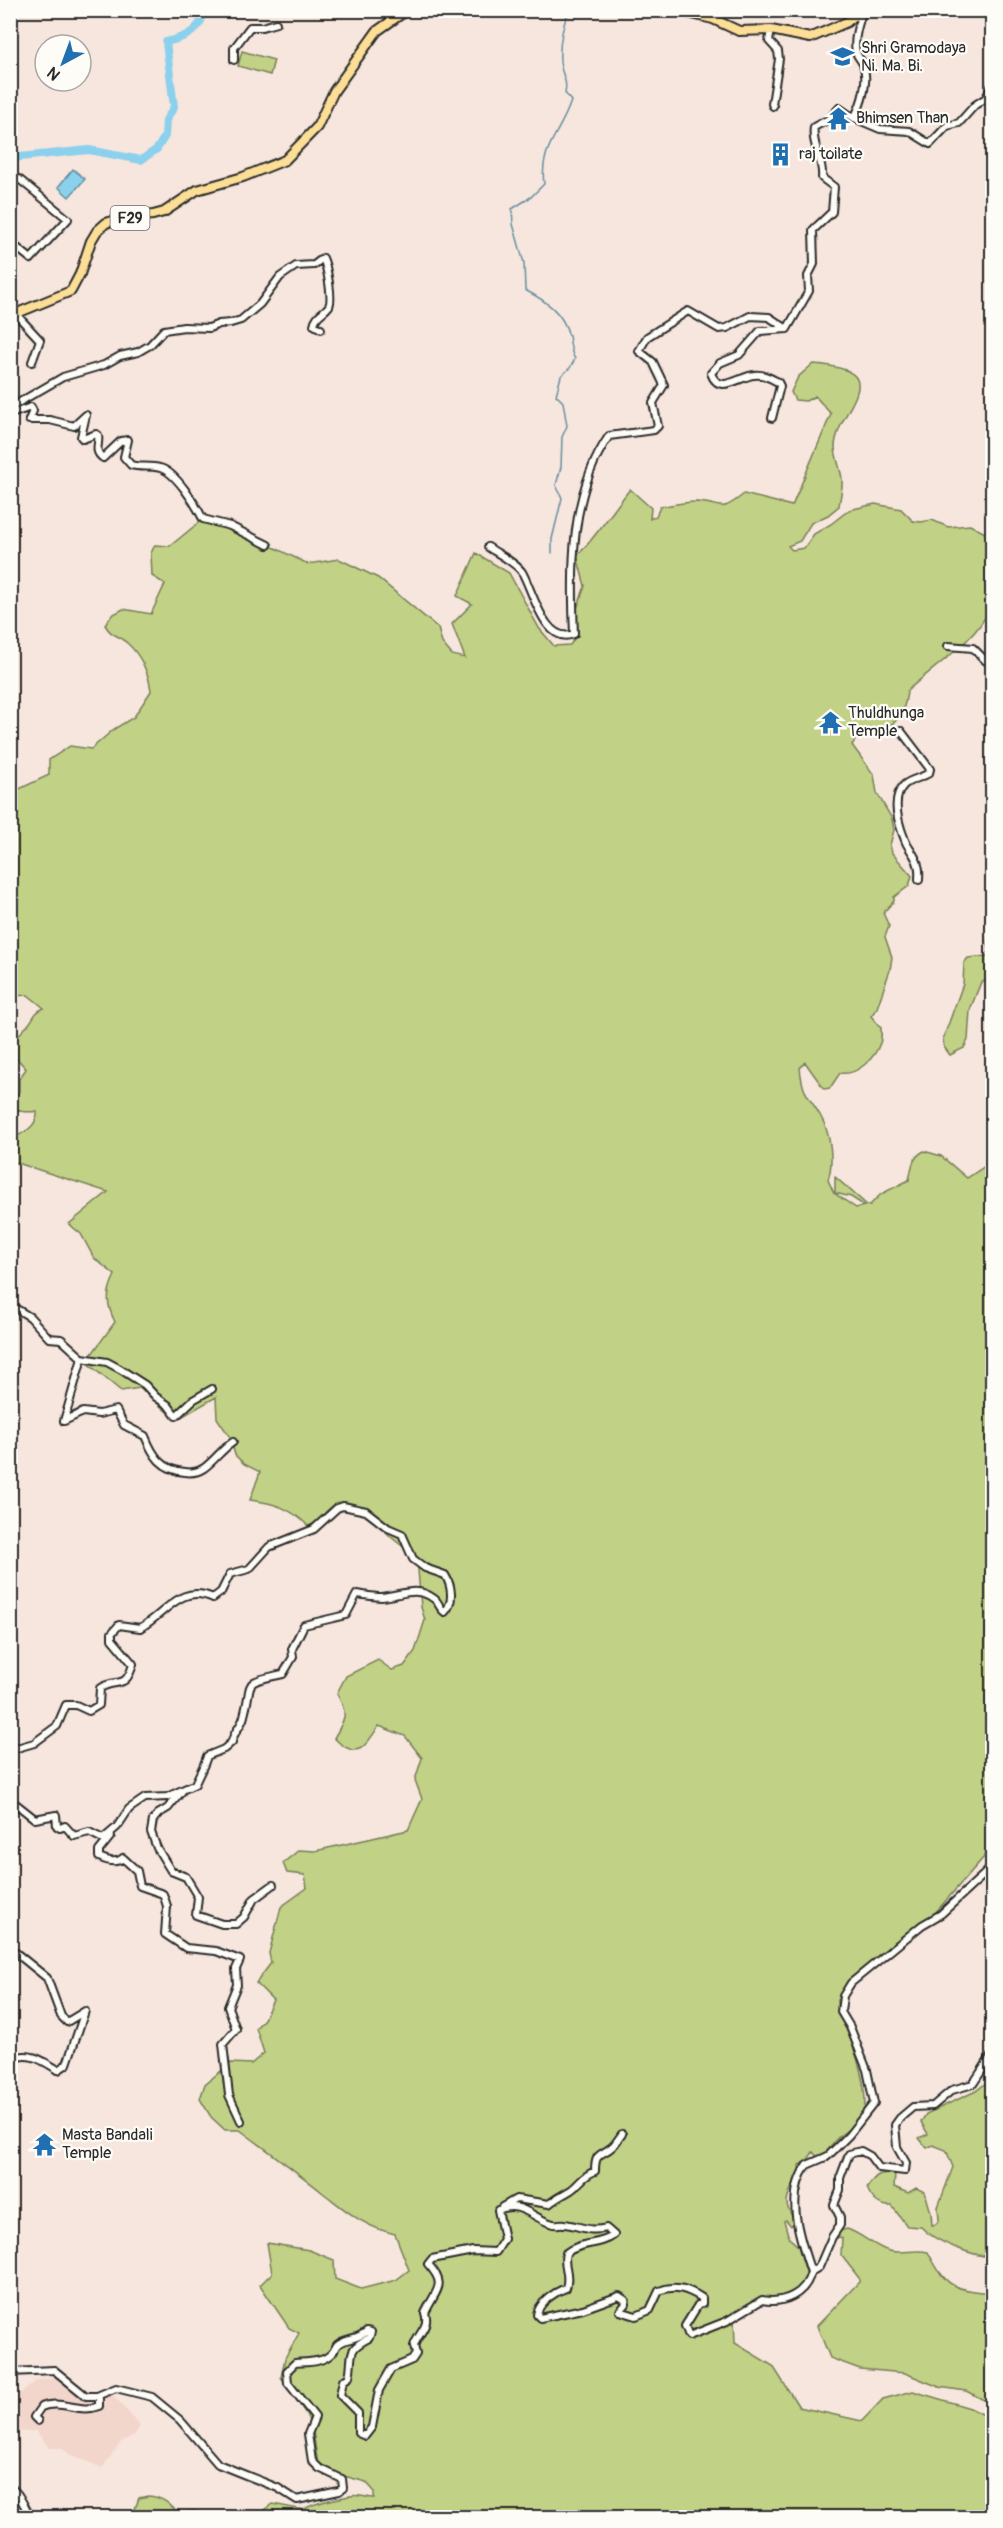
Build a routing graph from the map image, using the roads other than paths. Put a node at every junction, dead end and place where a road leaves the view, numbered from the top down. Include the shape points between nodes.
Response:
1 (407, 10) edge
2 (675, 10) edge
3 (862, 10) edge
4 (276, 23) dead end
5 (771, 30) junction
6 (234, 60) dead end
7 (993, 85) edge
8 (773, 106) dead end
9 (854, 118) junction
10 (10, 181) edge
11 (10, 242) edge
12 (13, 314) edge
13 (787, 329) junction
14 (321, 330) dead end
15 (32, 362) dead end
16 (10, 412) edge
17 (772, 418) dead end
18 (268, 545) dead end
19 (488, 547) dead end
20 (948, 646) dead end
21 (993, 660) edge
22 (901, 732) dead end
23 (919, 880) dead end
24 (10, 1305) edge
25 (82, 1358) junction
26 (212, 1389) dead end
27 (232, 1442) dead end
28 (10, 1750) edge
29 (182, 1791) junction
30 (10, 1805) edge
31 (117, 1827) junction
32 (993, 1863) edge
33 (273, 1885) dead end
34 (10, 1948) edge
35 (993, 2055) edge
36 (10, 2059) edge
37 (241, 2121) dead end
38 (622, 2134) dead end
39 (502, 2208) junction
40 (811, 2272) junction
41 (10, 2372) edge
42 (97, 2396) junction
43 (38, 2421) dead end
44 (10, 2487) edge
45 (34, 2517) edge

1 - 12 main road, F29 via 377,31 334,91 317,127 285,160 197,190 164,212 106,223 91,241 71,291
2 - 5 main road via 713,19 739,31
3 - 5 main road via 847,22 810,38
3 - 9 street via 855,50 864,65 864,94
4 - 6 street via 250,27 234,48
5 - 8 street via 769,41 778,51 779,59
7 - 9 street via 986,98 959,123 947,126 930,144 909,131 880,129
9 - 13 street via 839,108 814,127 822,177 834,187 832,212 813,230 814,264 808,276 809,291
10 - 11 street via 19,179 68,219 31,259
12 - 15 street via 40,340
13 - 17 street via 760,331 739,355 720,363 711,374 722,384 752,375 764,375 778,382
13 - 19 street via 769,316 750,316 719,329 688,311 647,337 639,351 653,362 664,385 653,404 658,426 654,430 609,436 597,458 585,489 573,545 574,634 555,633 546,624 521,570
14 - 16 street via 314,325 315,320 332,298 323,258 280,277 260,304 241,320 209,328 164,330 138,352 63,377 18,403
16 - 18 street via 31,407 29,420 75,426 86,416 81,437 99,435 98,455 103,458 121,441 128,440 124,457 131,465 167,471 183,487 203,519 230,526
20 - 21 street via 973,648 986,661
22 - 23 street via 930,769 901,789 896,818 915,854
24 - 25 street via 30,1317 49,1338 60,1339
25 - 26 street via 107,1362 120,1369 145,1385 176,1416
25 - 27 street via 64,1421 83,1412 116,1410 124,1425 145,1436 161,1463 191,1473 203,1468
28 - 29 street via 34,1743 57,1726 66,1706 76,1704 89,1711 99,1705 100,1688 129,1678 133,1664 112,1639 119,1625 140,1628 184,1594 213,1598 221,1592 230,1574 249,1569 269,1547 314,1529 337,1508 366,1511 402,1534 410,1556 417,1563 446,1575 451,1602 445,1612 435,1598 420,1592 404,1591 381,1597 357,1594 346,1615 304,1625 283,1674 255,1680 248,1688 244,1719 232,1742 207,1756 195,1784
29 - 31 street via 167,1797 145,1798 129,1809
29 - 33 street via 153,1820 151,1832 171,1871 186,1877 198,1897 196,1915 222,1924 236,1924 254,1899
30 - 31 street via 16,1804 35,1819 56,1815 57,1826 65,1826 74,1836 89,1832 103,1839
31 - 37 street via 99,1851 99,1857 108,1861 123,1858 137,1871 140,1886 163,1894 167,1906 165,1934 186,1948 216,1951 240,1960 237,1986 228,2007 236,2029 223,2044 229,2095
32 - 40 street via 941,1914 921,1925 851,1983 841,2001 840,2012 867,2070 874,2103 849,2136 821,2160 807,2165 798,2180 796,2223
34 - 36 street via 47,1978 67,2022 86,2011 63,2069 34,2056 22,2054
35 - 40 street via 973,2084 952,2090 933,2106 913,2107 900,2118 895,2125 897,2147 906,2163 905,2171 879,2168 861,2151 849,2154 834,2205 840,2224 819,2267
38 - 39 street via 595,2159 595,2171 582,2176 549,2204 516,2199
39 - 40 street via 522,2208 558,2226 606,2228 614,2235 600,2242 583,2243 566,2253 566,2288 538,2309 540,2318 619,2296 626,2304 620,2311 642,2315 650,2310 659,2291 686,2288 702,2298 702,2304 691,2313 685,2326 689,2336 727,2321 762,2300 774,2302 798,2294
39 - 42 street via 498,2210 504,2239 496,2252 473,2251 432,2259 428,2264 441,2282 425,2313 424,2331 414,2346 416,2354 412,2360 391,2369 379,2390 372,2427 364,2436 358,2433 358,2413 340,2395 343,2382 349,2377 351,2352 371,2332 337,2345 318,2361 295,2363 287,2371 288,2383 315,2417 308,2434 312,2461 342,2479 343,2488 339,2491 297,2500 278,2488 218,2464 187,2428 152,2397 116,2388
41 - 42 street via 54,2370 86,2396
42 - 43 street via 99,2406 92,2408 60,2403 41,2407 34,2417
44 - 45 street

